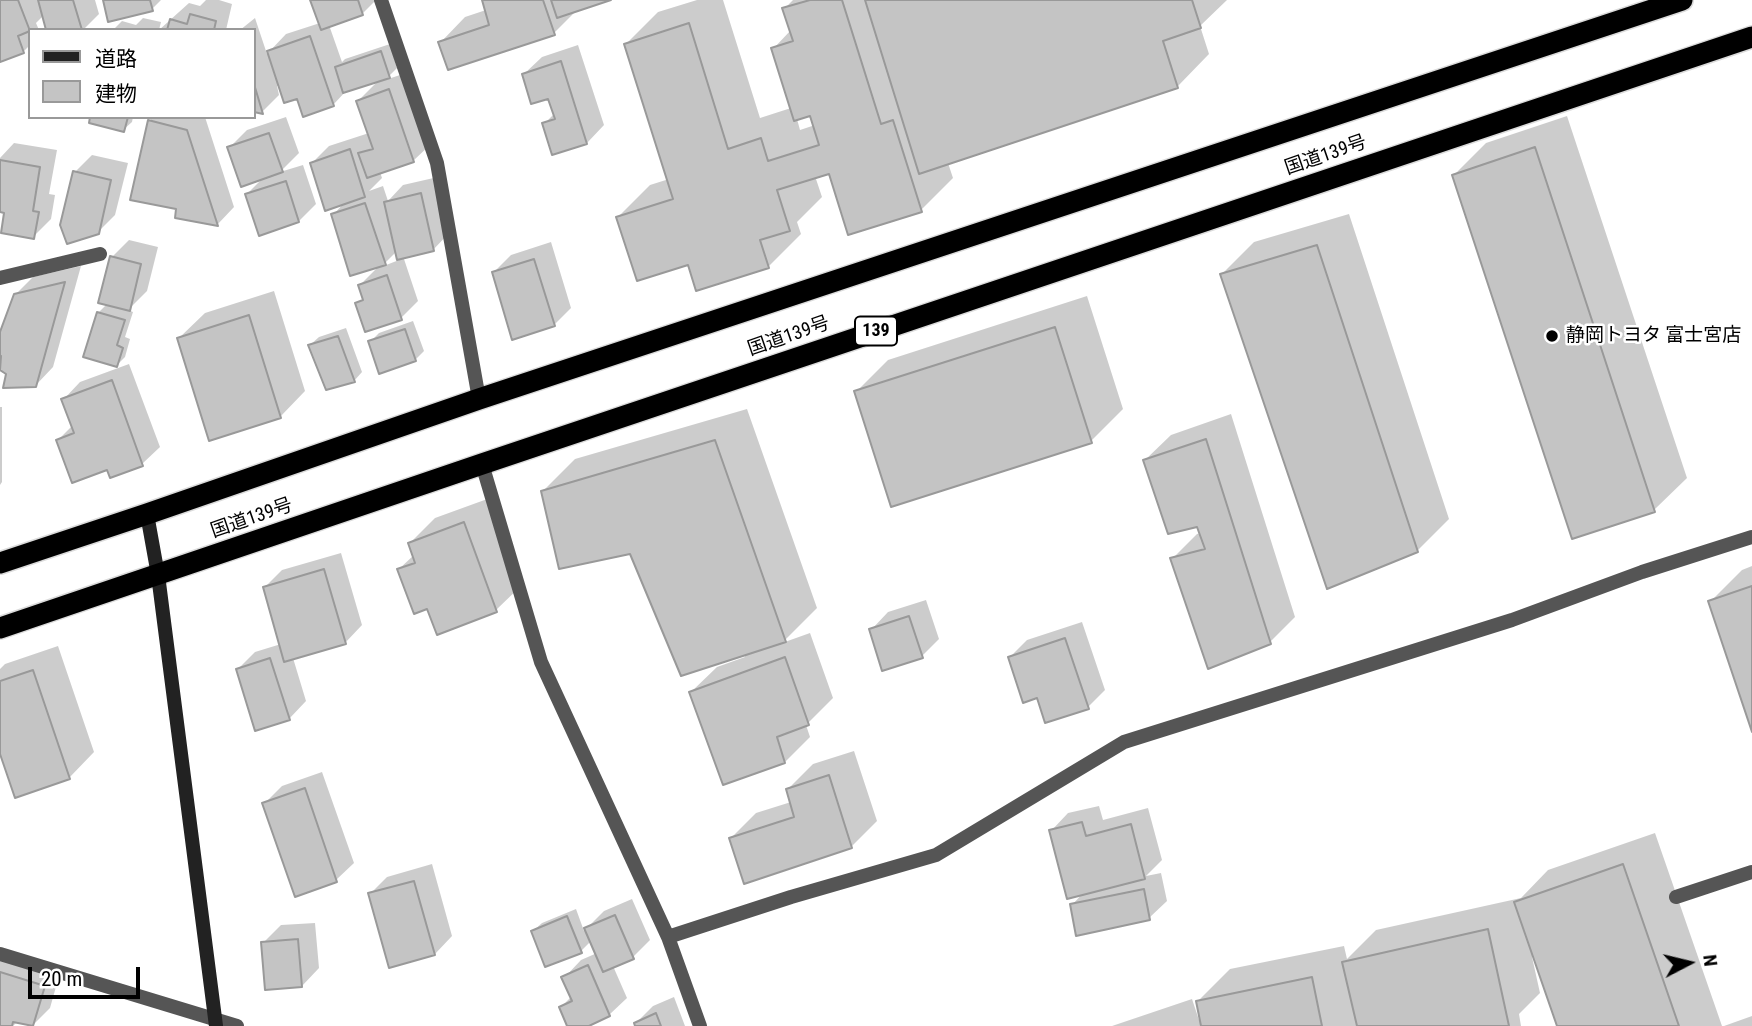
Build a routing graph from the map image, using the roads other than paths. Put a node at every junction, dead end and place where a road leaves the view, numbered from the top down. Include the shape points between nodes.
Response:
1 (381, 0) edge
2 (1682, 0) edge
3 (1752, 37) edge
4 (100, 254) dead end
5 (0, 278) edge
6 (479, 399) junction
7 (482, 464) junction
8 (147, 514) junction
9 (1752, 537) edge
10 (0, 563) edge
11 (158, 575) junction
12 (0, 628) edge
13 (1752, 872) edge
14 (1676, 897) dead end
15 (668, 937) junction
16 (0, 954) edge
17 (215, 1023) edge
18 (237, 1026) edge
19 (700, 1026) edge

1 - 6 street via 437,163
2 - 6 highway, 国道139号
3 - 7 highway, 国道139号 / 139
4 - 5 street
6 - 8 highway, 国道139号
7 - 11 highway, 国道139号 / 139
7 - 15 street via 541,662
8 - 10 highway, 国道139号
8 - 11 street
9 - 15 street via 1512,620 1124,742 936,855
11 - 12 highway, 国道139号 / 139
11 - 17 street
13 - 14 street
15 - 19 street
16 - 17 street
17 - 18 street

